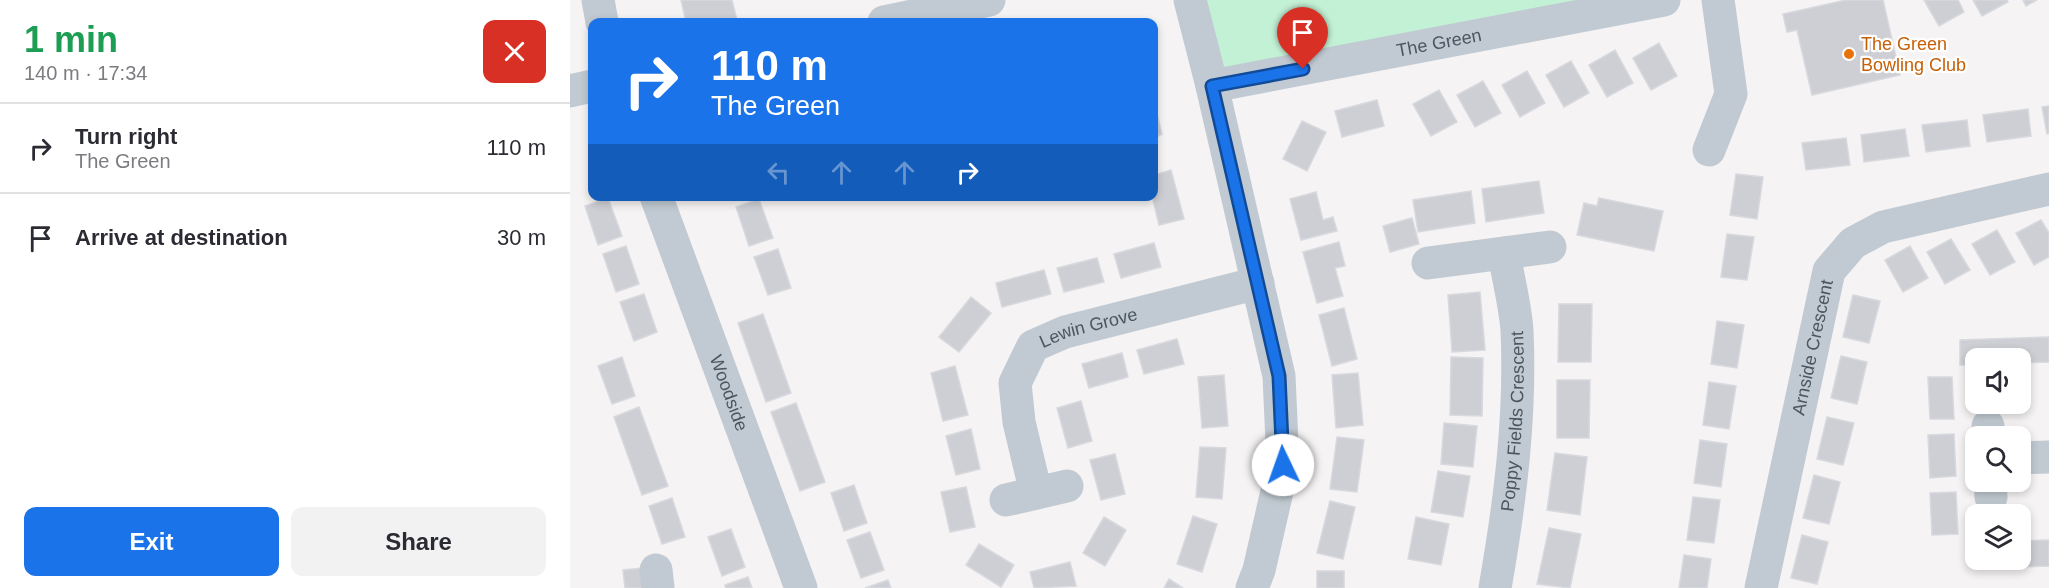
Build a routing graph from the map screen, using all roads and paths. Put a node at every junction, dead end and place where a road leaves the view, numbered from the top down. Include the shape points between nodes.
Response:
1 (598, 0) edge
2 (879, 0) edge
3 (1190, 0) edge
4 (1665, 0) edge
5 (1718, 0) edge
6 (968, 11) edge
7 (601, 18) edge
8 (883, 18) edge
9 (915, 18) edge
10 (1212, 86) junction
11 (588, 87) edge
12 (570, 92) edge
13 (1709, 150) dead end
14 (2049, 189) edge
15 (658, 201) edge
16 (1550, 247) dead end
17 (1504, 253) junction
18 (1428, 263) dead end
19 (1258, 283) junction
20 (2049, 457) edge
21 (2031, 458) edge
22 (1036, 493) dead end
23 (801, 588) edge
24 (1252, 588) edge
25 (1495, 588) edge
26 (1761, 588) edge

1 - 7 street
2 - 8 street
3 - 10 street
4 - 10 street, The Green
5 - 13 street via 1731,94
6 - 9 street
10 - 19 street
11 - 12 street
14 - 26 street, Arnside Crescent via 1883,227 1853,243 1829,271
15 - 23 street, Woodside
16 - 17 street
17 - 18 street
17 - 25 street, Poppy Fields Crescent via 1516,327 1518,410 1510,500
19 - 22 street, Lewin Grove via 1065,332 1033,346 1016,383 1019,422
19 - 24 street via 1279,376 1283,465
20 - 21 street

